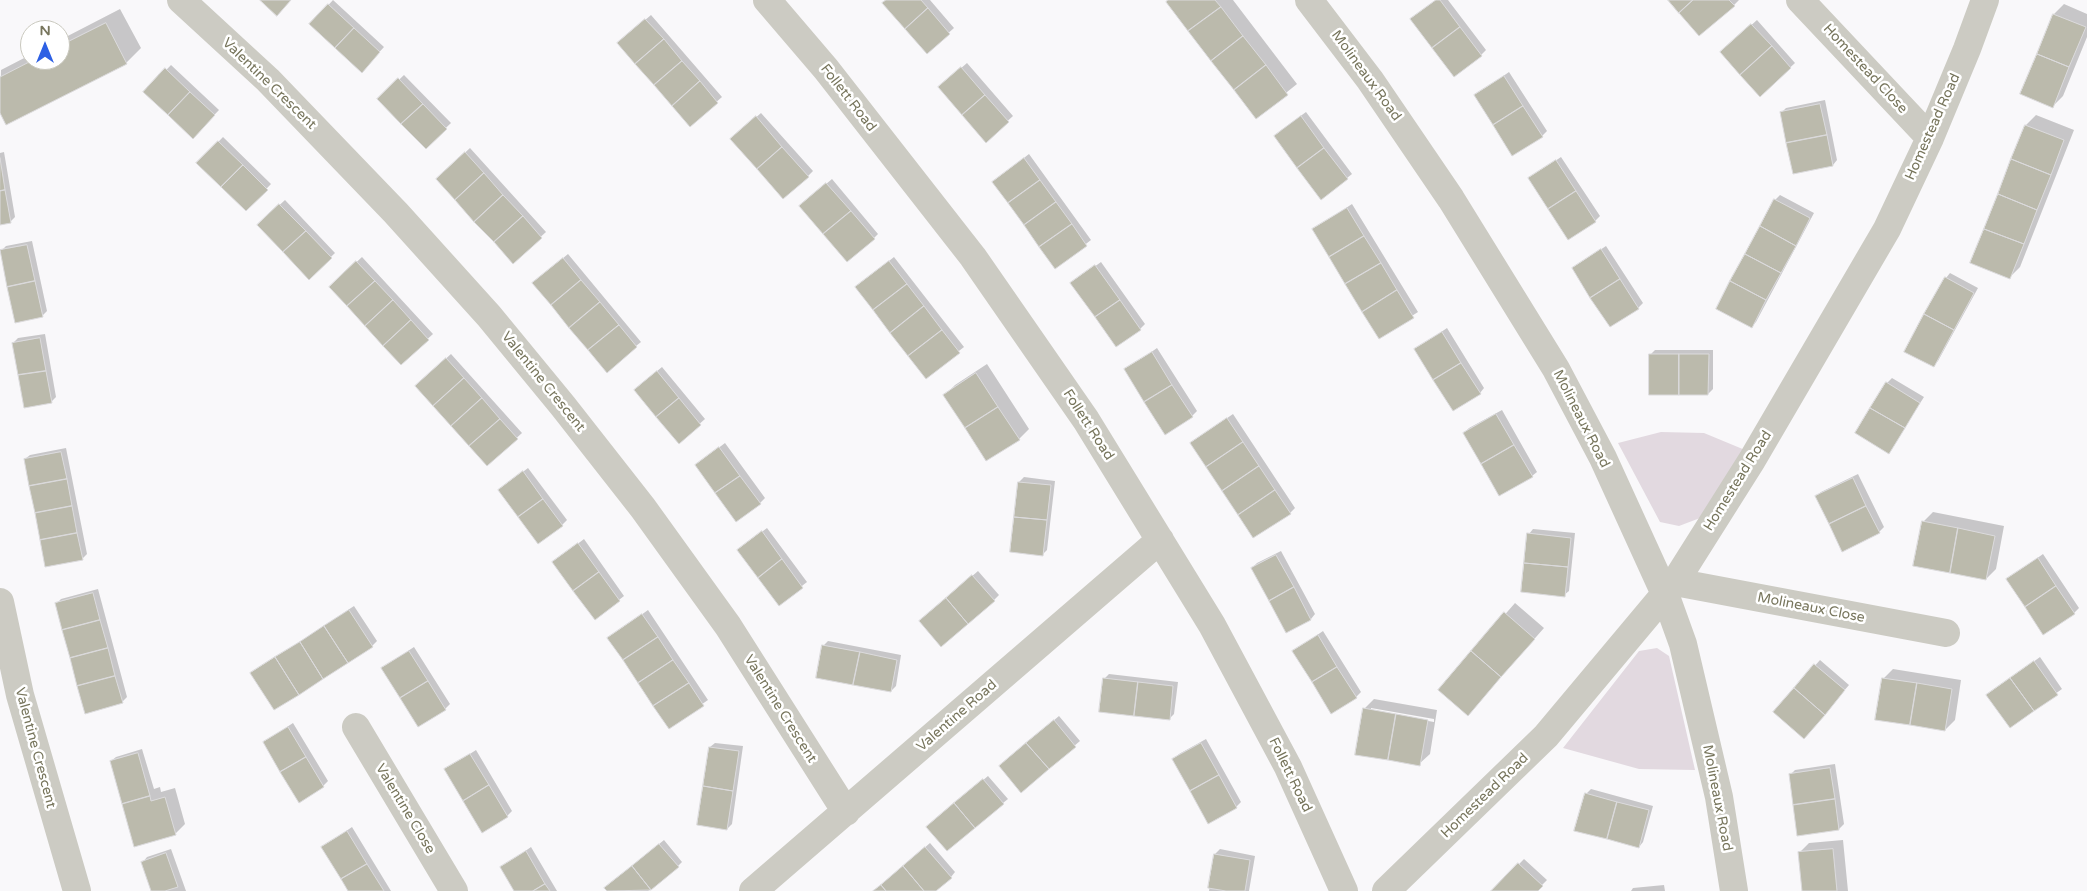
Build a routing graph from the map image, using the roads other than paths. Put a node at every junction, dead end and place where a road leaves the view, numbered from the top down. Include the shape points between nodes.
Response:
1 (181, 0) edge
2 (767, 0) edge
3 (1309, 0) edge
4 (1800, 0) edge
5 (1985, 0) edge
6 (1930, 138) junction
7 (1160, 540) junction
8 (1670, 588) junction
9 (0, 602) edge
10 (1946, 634) dead end
11 (356, 727) dead end
12 (846, 812) junction
13 (77, 891) edge
14 (454, 891) edge
15 (753, 891) edge
16 (1344, 891) edge
17 (1386, 891) edge
18 (1734, 891) edge

1 - 12 street, Valentine Crescent via 268,80 396,213 489,316 563,406 644,508 728,626
2 - 7 street, Follett Road via 826,69 973,256 1086,420
3 - 8 street, Molineaux Road via 1370,80 1451,199 1556,369
4 - 6 street, Homestead Close
5 - 6 street, Homestead Road
6 - 8 street, Homestead Road via 1887,229 1752,460
7 - 12 street, Valentine Road
7 - 16 street, Follett Road via 1212,625 1288,767
8 - 10 street, Molineaux Close
8 - 17 street, Homestead Road via 1546,736
8 - 18 street, Molineaux Road via 1719,797
9 - 13 street, Valentine Crescent via 20,695
11 - 14 street, Valentine Close
12 - 15 street, Valentine Road

